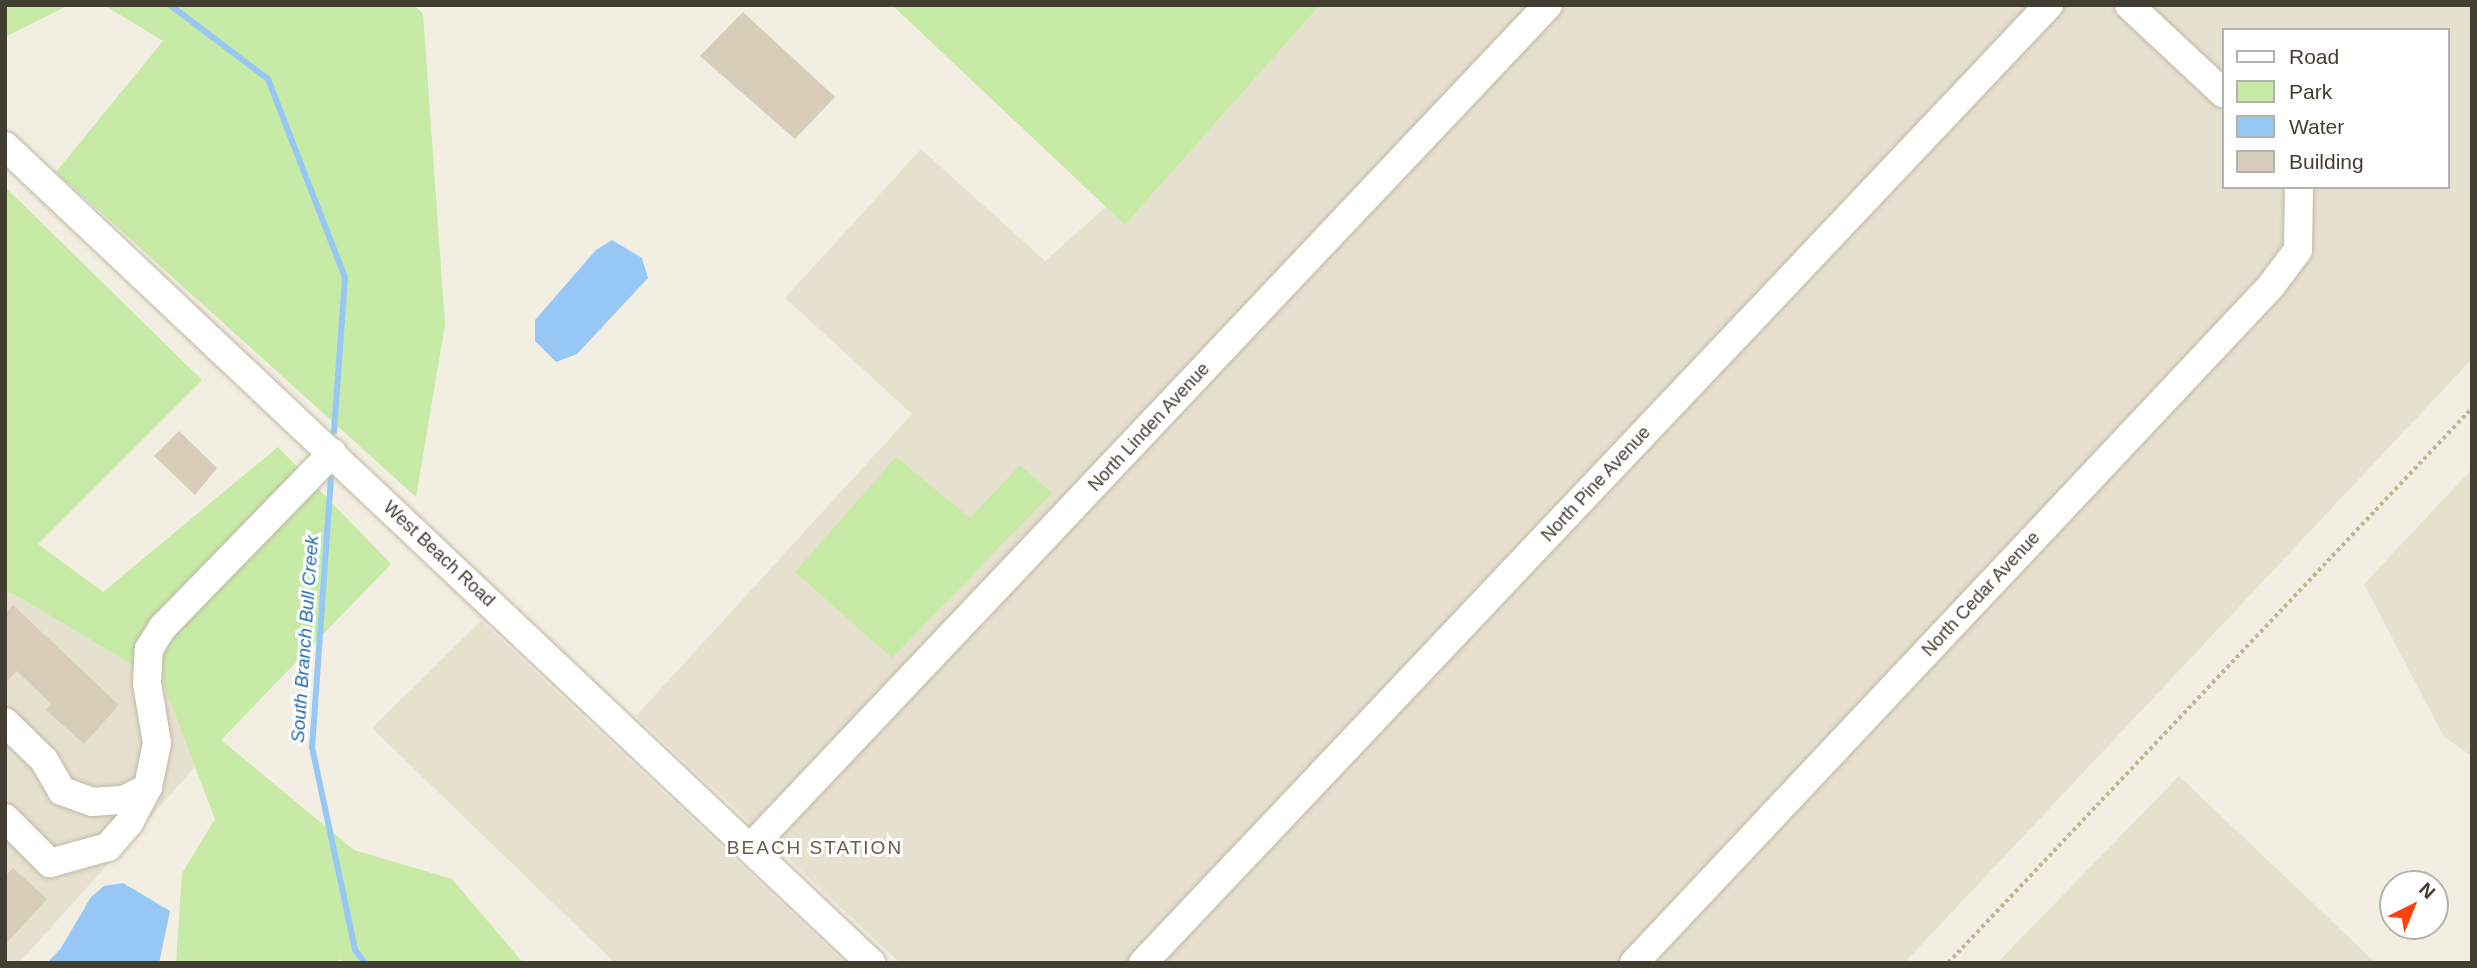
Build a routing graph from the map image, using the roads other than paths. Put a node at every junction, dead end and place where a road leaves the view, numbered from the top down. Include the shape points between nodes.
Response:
1 (1548, 5) edge
2 (2049, 5) edge
3 (2129, 5) edge
4 (2222, 92) edge
5 (5, 146) edge
6 (2300, 199) edge
7 (332, 453) junction
8 (5, 722) edge
9 (148, 787) junction
10 (5, 818) edge
11 (750, 848) junction
12 (872, 963) edge
13 (1143, 963) edge
14 (1634, 963) edge

1 - 11 street, North Linden Avenue
2 - 13 street, North Pine Avenue
3 - 4 street
5 - 7 street, West Beach Road
6 - 14 street, North Cedar Avenue via 2298,250 2271,286
7 - 9 street via 163,627 149,649 147,683 157,743
7 - 11 street, West Beach Road
8 - 9 street via 44,760 62,791 92,802 124,800
9 - 10 street via 130,823 108,847 50,863
11 - 12 street, West Beach Road

